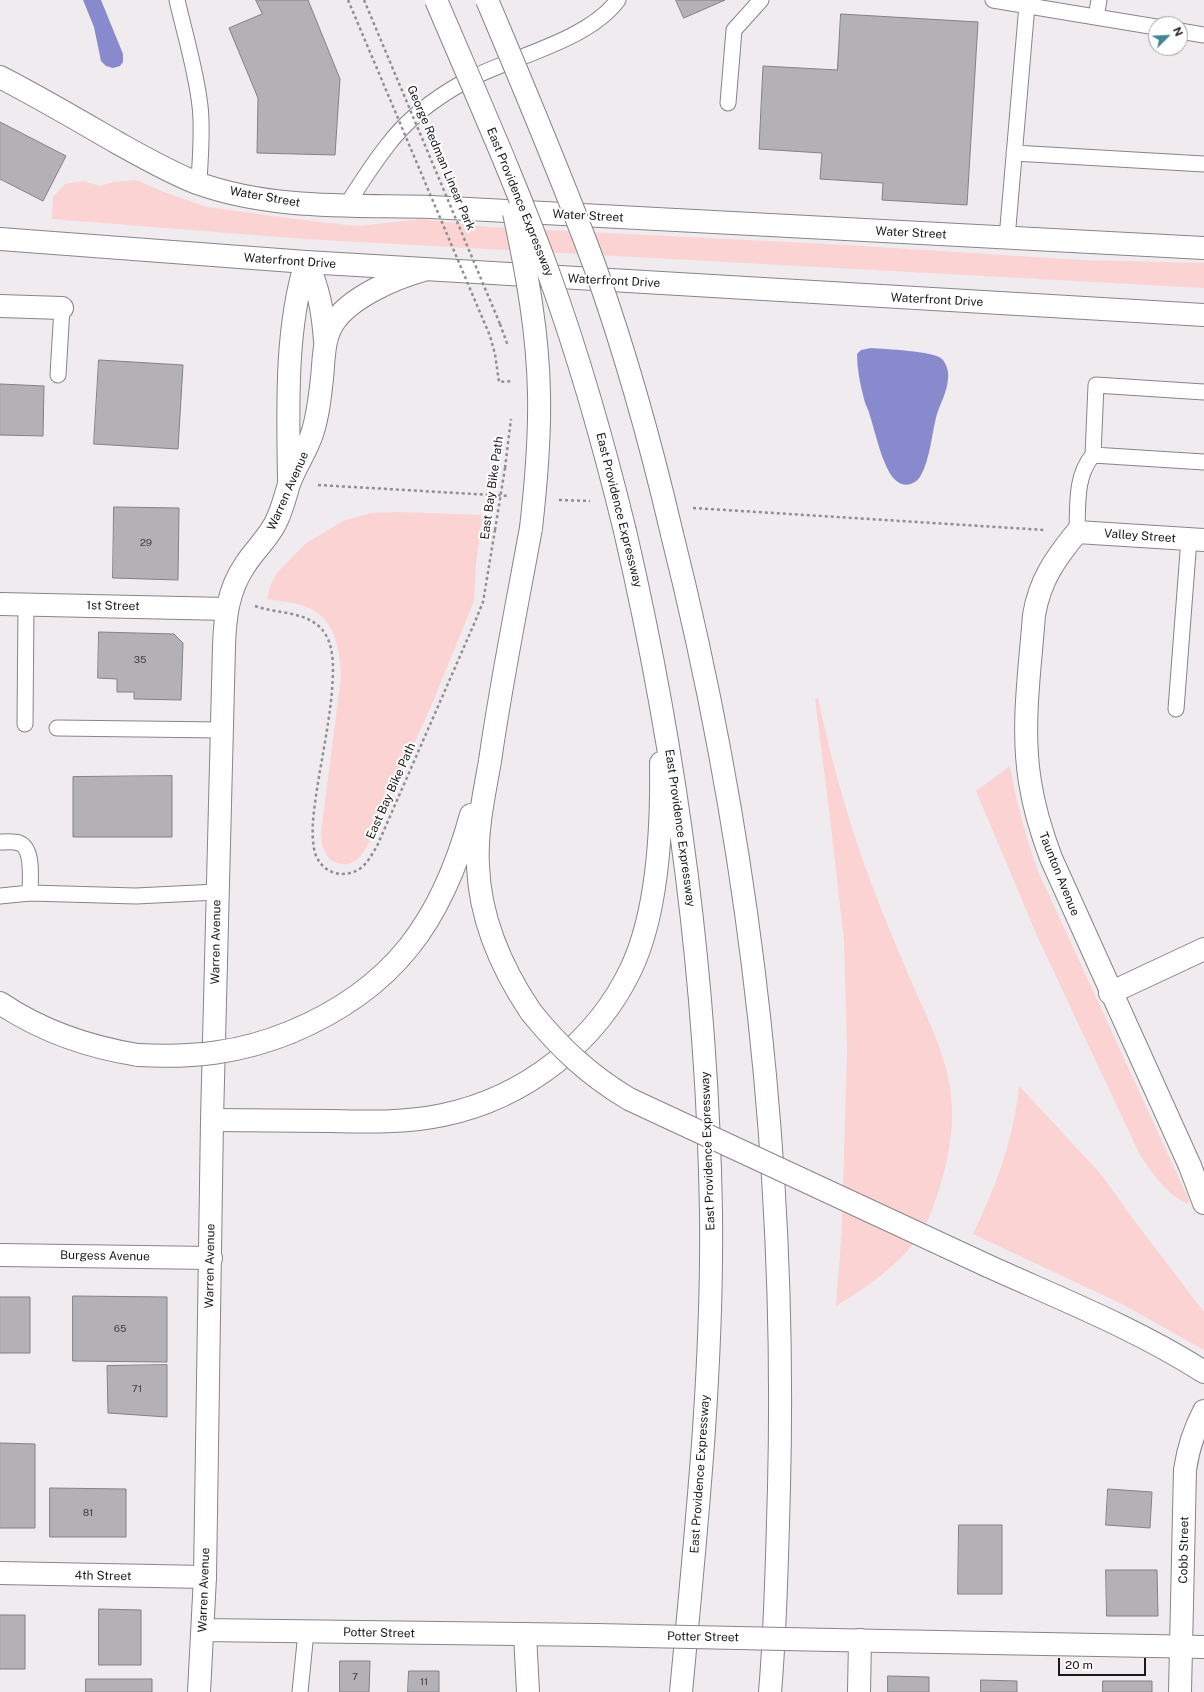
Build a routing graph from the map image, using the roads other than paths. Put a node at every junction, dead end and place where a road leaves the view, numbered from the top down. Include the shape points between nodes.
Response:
1 (176, 0) edge
2 (436, 0) edge
3 (487, 0) edge
4 (618, 0) edge
5 (760, 0) edge
6 (993, 0) edge
7 (1099, 0) edge
8 (1027, 5) junction
9 (1096, 17) junction
10 (1148, 26) edge
11 (1188, 32) edge
12 (1204, 35) edge
13 (0, 77) edge
14 (728, 103) dead end
15 (488, 124) junction
16 (1014, 153) junction
17 (1204, 164) edge
18 (199, 183) junction
19 (346, 206) junction
20 (1007, 238) junction
21 (0, 239) edge
22 (1204, 248) edge
23 (306, 262) junction
24 (424, 270) junction
25 (0, 306) edge
26 (62, 308) joint
27 (1204, 315) edge
28 (325, 346) junction
29 (58, 375) dead end
30 (1204, 392) edge
31 (1093, 455) junction
32 (1204, 462) edge
33 (289, 483) junction
34 (1077, 532) junction
35 (1197, 539) edge
36 (0, 604) edge
37 (26, 605) junction
38 (227, 609) junction
39 (652, 654) junction
40 (1176, 709) dead end
41 (497, 711) junction
42 (25, 724) dead end
43 (57, 728) dead end
44 (221, 730) junction
45 (0, 842) edge
46 (217, 892) junction
47 (30, 893) junction
48 (0, 896) edge
49 (1204, 949) edge
50 (1110, 992) junction
51 (0, 1004) edge
52 (212, 1120) junction
53 (1204, 1203) edge
54 (0, 1255) edge
55 (211, 1258) junction
56 (1204, 1372) edge
57 (1204, 1411) edge
58 (0, 1573) edge
59 (205, 1577) junction
60 (203, 1630) junction
61 (306, 1632) junction
62 (525, 1634) junction
63 (860, 1640) junction
64 (1182, 1647) junction
65 (1204, 1647) edge
66 (199, 1692) edge
67 (300, 1692) edge
68 (528, 1692) edge
69 (681, 1692) edge
70 (770, 1692) edge
71 (859, 1692) edge
72 (1180, 1692) edge

1 - 18 lane via 198,90 201,125
2 - 15 main road, East Providence Expressway, bridge
3 - 70 main road, bridge via 595,268 643,420 702,664 732,821 755,983 770,1138 776,1236 781,1380 778,1563
4 - 19 lane via 592,24 570,36 487,70 426,107 387,146
5 - 14 lane via 734,30
6 - 8 lane
7 - 9 lane
8 - 9 lane
8 - 16 lane
9 - 10 lane
11 - 12 lane
13 - 18 main road, Water Street via 149,161
15 - 39 main road, East Providence Expressway, bridge via 540,249 595,416 625,531
15 - 41 main road, bridge via 521,246 533,318 539,386 539,427 531,528
16 - 17 lane
16 - 20 lane
18 - 19 main road, Water Street via 241,195 297,203
19 - 20 main road, Water Street via 431,207
20 - 22 main road, Water Street
21 - 23 main road, Waterfront Drive
23 - 24 main road, Waterfront Drive
23 - 28 main road via 321,302
23 - 33 main road via 297,294 292,344
24 - 27 main road, Waterfront Drive
24 - 28 main road, Warren Avenue via 394,279 345,310 330,330
25 - 26 main road
26 - 29 lane
28 - 33 main road, Warren Avenue via 320,400 314,428
30 - 31 lane via 1096,385
31 - 32 lane
31 - 34 lane via 1087,462 1081,478
33 - 38 main road, Warren Avenue via 276,523 238,576
34 - 35 main road, Valley Street
34 - 50 main road, Taunton Avenue via 1051,566 1036,601 1027,707 1027,758 1034,805 1041,830
35 - 40 lane
36 - 37 main road, 1st Street
37 - 38 main road, 1st Street
37 - 42 lane
38 - 44 main road, Warren Avenue
39 - 52 main road via 661,788 660,825 652,897 632,966 619,990 584,1038 541,1074 518,1087 469,1108 444,1115 372,1122
39 - 69 main road, East Providence Expressway via 676,789 691,903 704,1050 711,1213 705,1430
41 - 51 main road, bridge via 460,851 443,892 420,933 389,969 332,1013 292,1032 252,1046 211,1054 163,1056 138,1055 97,1047 56,1034
41 - 56 main road, bridge via 478,838 481,893 495,945 516,990 563,1049 587,1071 629,1099 1104,1318
43 - 44 lane
44 - 46 main road, Warren Avenue
45 - 47 lane via 19,843 27,849 30,856
46 - 47 lane via 136,896
46 - 52 main road, Warren Avenue
47 - 48 lane
49 - 50 main road
50 - 53 main road, Taunton Avenue via 1190,1166
52 - 55 main road, Warren Avenue
54 - 55 main road, Burgess Avenue
55 - 59 main road, Warren Avenue
57 - 64 main road, Cobb Street via 1192,1439 1185,1470
58 - 59 main road, 4th Street
59 - 60 main road, Warren Avenue
60 - 61 main road, Potter Street
60 - 66 main road, Warren Avenue
61 - 62 main road, Potter Street
61 - 67 lane
62 - 63 main road, Potter Street, bridge
62 - 68 main road
63 - 64 main road, Potter Street
63 - 71 main road
64 - 65 main road, Potter Street
64 - 72 main road, Cobb Street

